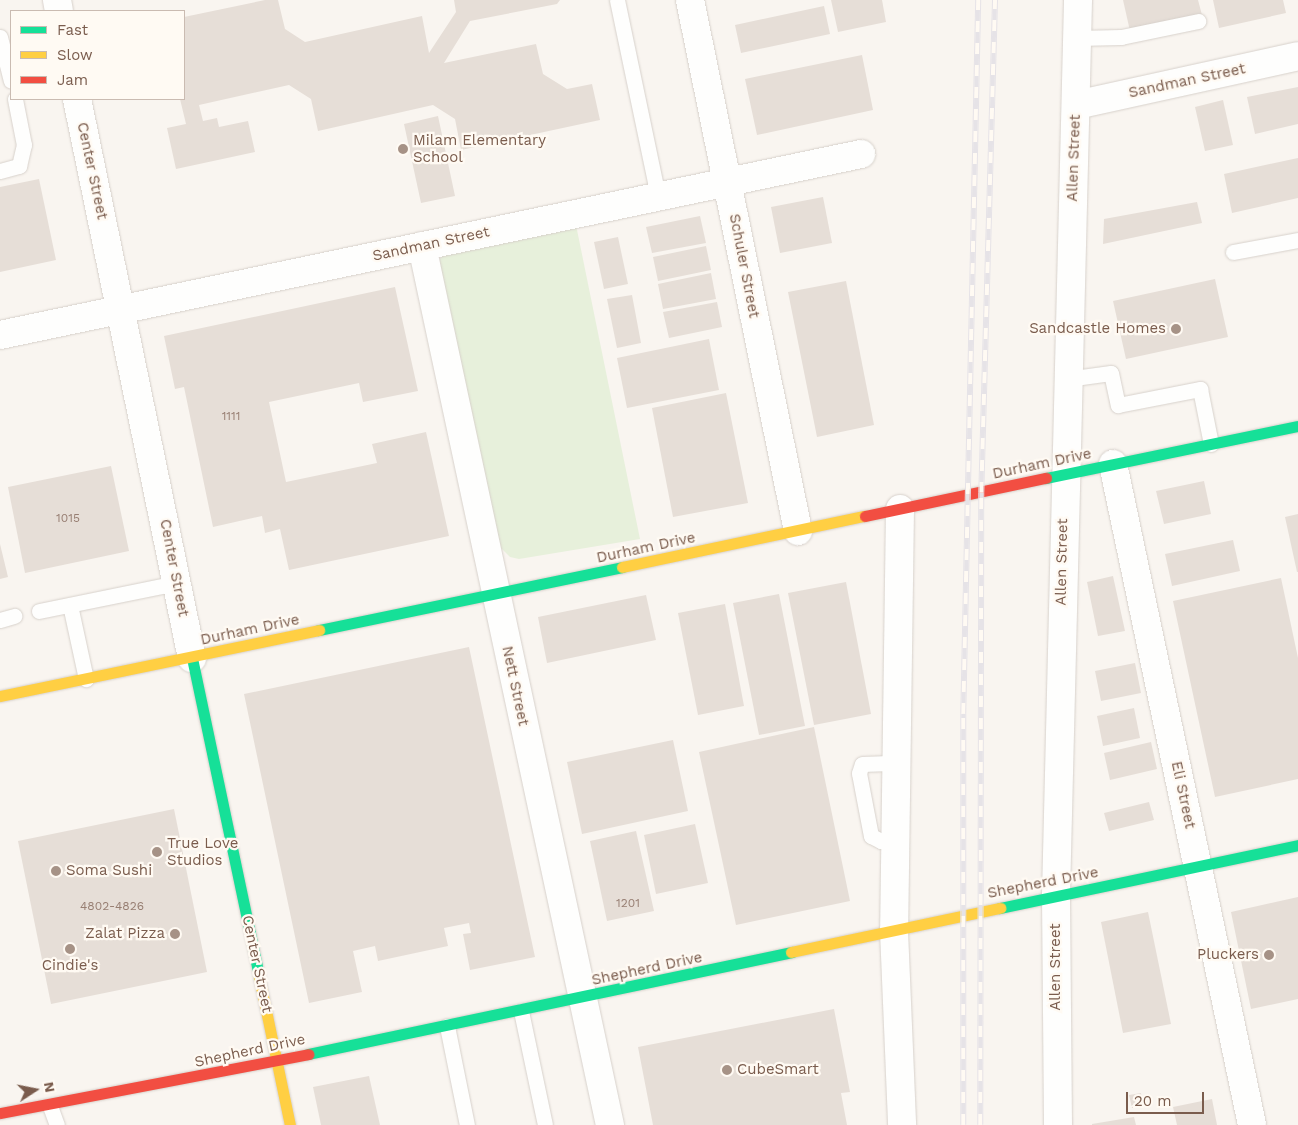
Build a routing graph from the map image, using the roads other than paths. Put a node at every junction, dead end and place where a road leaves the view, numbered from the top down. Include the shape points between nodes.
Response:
1 (617, 0) edge
2 (690, 0) edge
3 (1078, 0) edge
4 (1198, 21) dead end
5 (0, 37) edge
6 (1077, 38) junction
7 (1298, 56) edge
8 (10, 77) edge
9 (15, 100) edge
10 (77, 100) edge
11 (1076, 105) junction
12 (861, 154) dead end
13 (0, 171) edge
14 (727, 182) junction
15 (658, 196) junction
16 (1298, 240) edge
17 (422, 246) junction
18 (1233, 252) dead end
19 (121, 310) junction
20 (0, 335) edge
21 (1067, 379) junction
22 (1298, 426) edge
23 (1211, 444) junction
24 (1113, 464) junction
25 (1064, 474) junction
26 (900, 509) junction
27 (798, 532) junction
28 (177, 583) junction
29 (495, 594) junction
30 (70, 605) junction
31 (39, 611) dead end
32 (192, 658) junction
33 (86, 679) junction
34 (0, 694) edge
35 (897, 763) junction
36 (896, 840) junction
37 (1298, 845) edge
38 (1198, 867) junction
39 (1056, 895) junction
40 (894, 931) junction
41 (583, 998) junction
42 (521, 1011) junction
43 (446, 1026) junction
44 (277, 1061) junction
45 (50, 1106) junction
46 (0, 1112) edge
47 (57, 1125) edge
48 (290, 1125) edge
49 (468, 1125) edge
50 (545, 1125) edge
51 (610, 1125) edge
52 (902, 1125) edge
53 (1058, 1125) edge
54 (1252, 1125) edge

1 - 15 lane
2 - 14 street, Schuler Street
3 - 6 street, Allen Street
4 - 6 lane via 1121,37
5 - 8 lane
6 - 11 street, Allen Street
7 - 11 street, Sandman Street
9 - 13 lane via 24,145 19,166
10 - 19 street, Center Street
11 - 21 street, Allen Street
12 - 14 street, Sandman Street
14 - 15 street, Sandman Street
14 - 27 street, Schuler Street
15 - 17 street, Sandman Street
16 - 18 lane
17 - 19 street, Sandman Street
17 - 29 street, Nett Street
19 - 20 street, Sandman Street
19 - 28 street, Center Street
21 - 23 lane via 1111,373 1118,405 1200,390
21 - 25 street, Allen Street
22 - 23 main road, Durham Drive
23 - 24 main road, Durham Drive
24 - 25 main road, Durham Drive
24 - 38 street, Eli Street
25 - 26 main road, Durham Drive
25 - 39 street, Allen Street
26 - 27 main road, Durham Drive
26 - 35 street
27 - 29 main road, Durham Drive
28 - 30 lane
28 - 32 street, Center Street
29 - 32 main road, Durham Drive
29 - 41 street, Nett Street
30 - 31 lane
30 - 33 lane
32 - 33 main road, Durham Drive
32 - 44 main road, Center Street
33 - 34 main road, Durham Drive
35 - 36 street
35 - 36 lane via 862,764 859,772 871,836 881,841
36 - 40 street
37 - 38 main road, Shepherd Drive
38 - 39 main road, Shepherd Drive
38 - 54 street, Eli Street
39 - 40 main road, Shepherd Drive
39 - 53 street, Allen Street
40 - 41 main road, Shepherd Drive
40 - 52 street
41 - 42 main road, Shepherd Drive
41 - 51 street, Nett Street
42 - 43 main road, Shepherd Drive
42 - 50 lane
43 - 44 main road, Shepherd Drive
43 - 49 lane
44 - 45 main road, Shepherd Drive
44 - 48 main road, Center Street
45 - 46 main road, Shepherd Drive
45 - 47 lane

